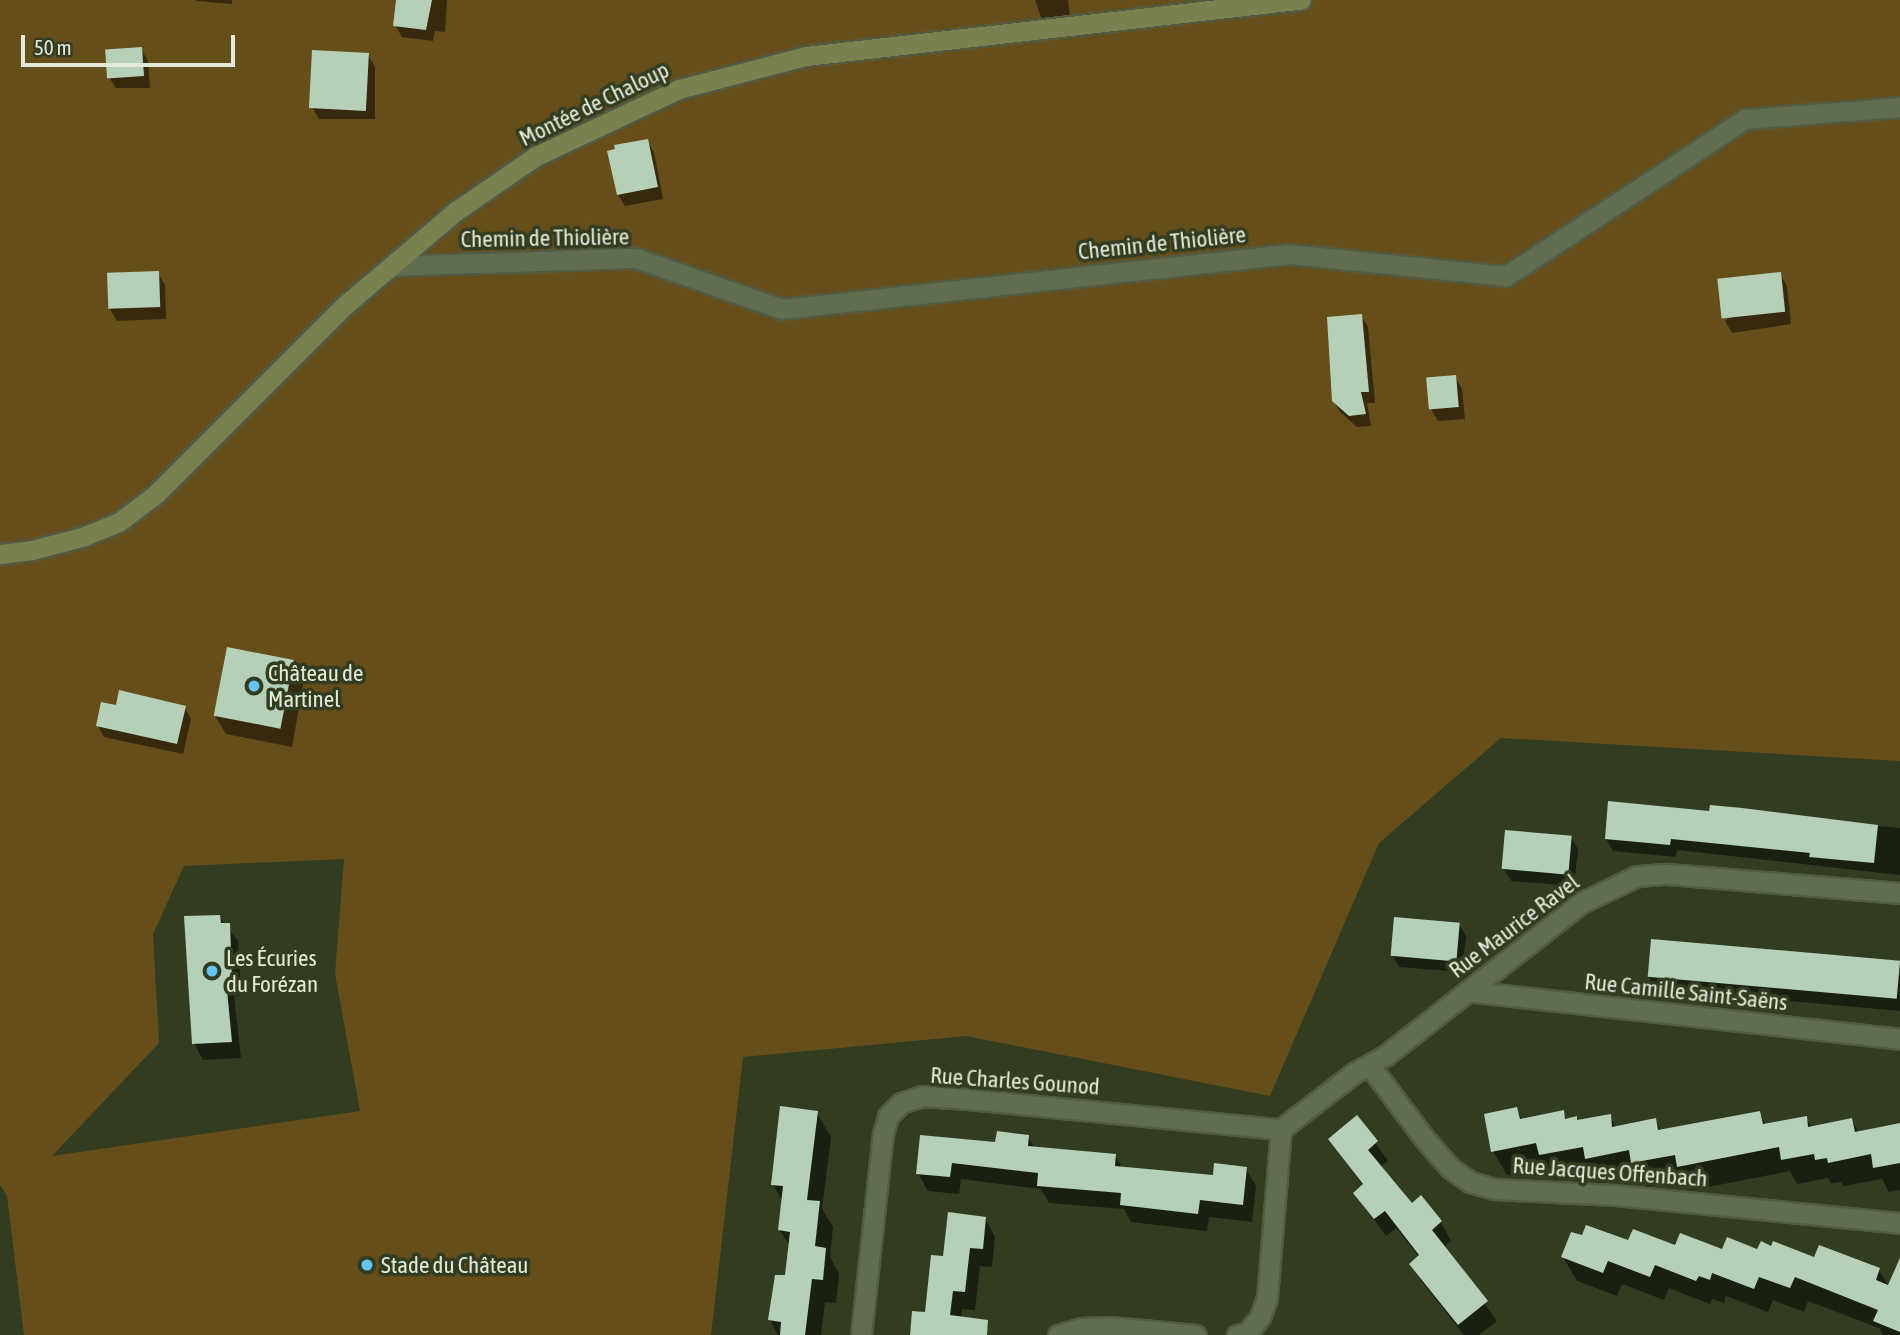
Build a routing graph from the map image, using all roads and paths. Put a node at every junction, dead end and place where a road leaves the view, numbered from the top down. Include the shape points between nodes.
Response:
1 (1301, 0) edge
2 (1900, 107) edge
3 (391, 266) junction
4 (0, 554) edge
5 (1900, 893) edge
6 (1467, 991) junction
7 (1900, 1040) edge
8 (1370, 1066) junction
9 (1281, 1129) junction
10 (1900, 1223) edge
11 (861, 1335) edge
12 (1058, 1335) edge
13 (1196, 1335) edge
14 (1237, 1335) edge

1 - 3 main road, Montée de Chaloup via 806,56 679,89 536,156 456,211
2 - 3 street, Chemin de Thiolière via 1745,119 1506,276 1289,254 782,309 636,258
3 - 4 main road, Montée de Chaloup via 345,304 156,494 119,522 45,547
5 - 6 street, Rue Maurice Ravel via 1668,874 1637,876 1581,903
6 - 7 street, Rue Camille Saint-Saëns
6 - 8 street, Rue Maurice Ravel
8 - 9 street, Rue Maurice Ravel via 1354,1073
8 - 10 street, Rue Jacques Offenbach via 1424,1138 1449,1167 1470,1182 1494,1189 1615,1195
9 - 11 street, Rue Charles Gounod via 967,1099 923,1096 901,1103 888,1116 883,1134
9 - 14 street via 1267,1298 1260,1317 1247,1333
12 - 13 street via 1111,1327

